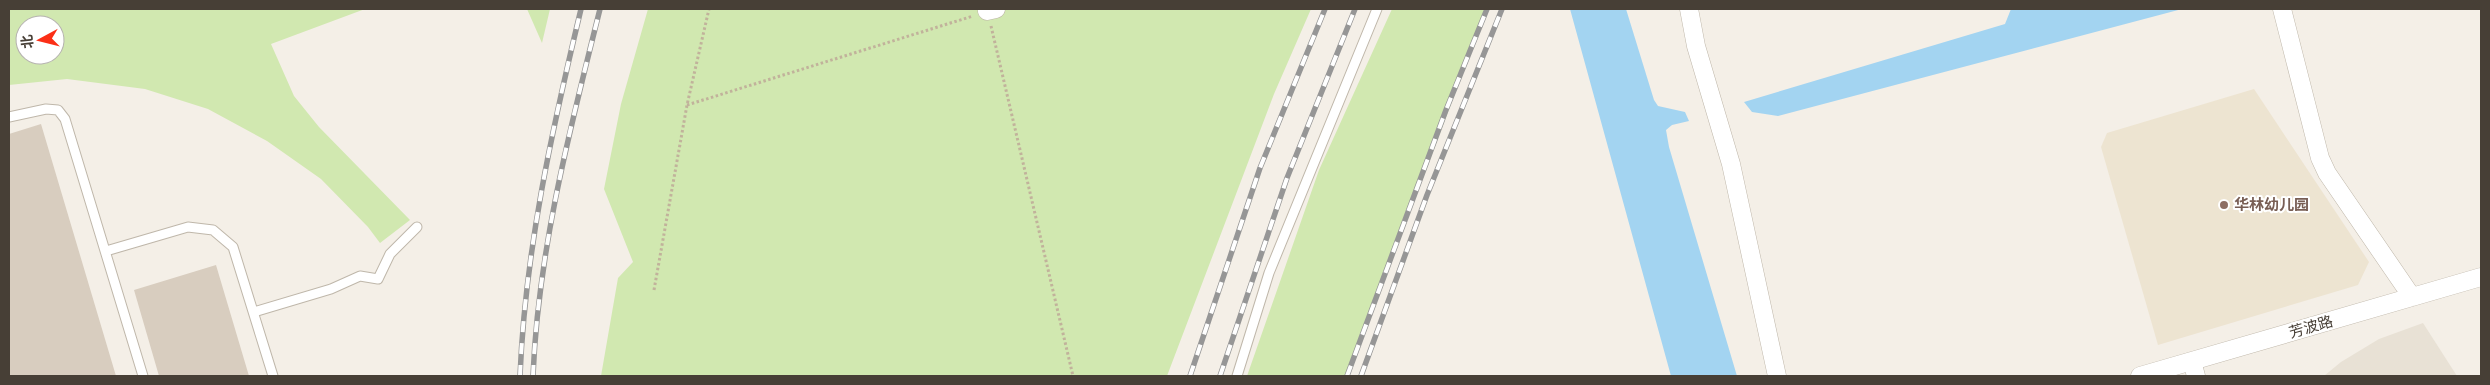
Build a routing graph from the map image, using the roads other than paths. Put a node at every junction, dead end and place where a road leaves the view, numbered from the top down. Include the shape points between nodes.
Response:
1 (1377, 9) edge
2 (1689, 9) edge
3 (2282, 9) edge
4 (9, 118) edge
5 (417, 227) dead end
6 (106, 251) junction
7 (2481, 277) edge
8 (2412, 297) junction
9 (254, 312) junction
10 (2194, 369) edge
11 (143, 376) edge
12 (273, 376) edge
13 (1238, 376) edge
14 (1777, 376) edge
15 (2140, 376) edge

1 - 13 lane via 1269,273
2 - 14 street via 1696,46 1731,164
3 - 8 street via 2320,158
4 - 6 lane via 46,109 58,110 65,119
5 - 9 lane via 390,254 378,279 360,276 331,289
6 - 9 lane via 188,227 213,230 233,247
6 - 11 lane
7 - 8 street, 芳波路
8 - 10 street, 芳波路
9 - 12 lane
10 - 15 street, 芳波路

